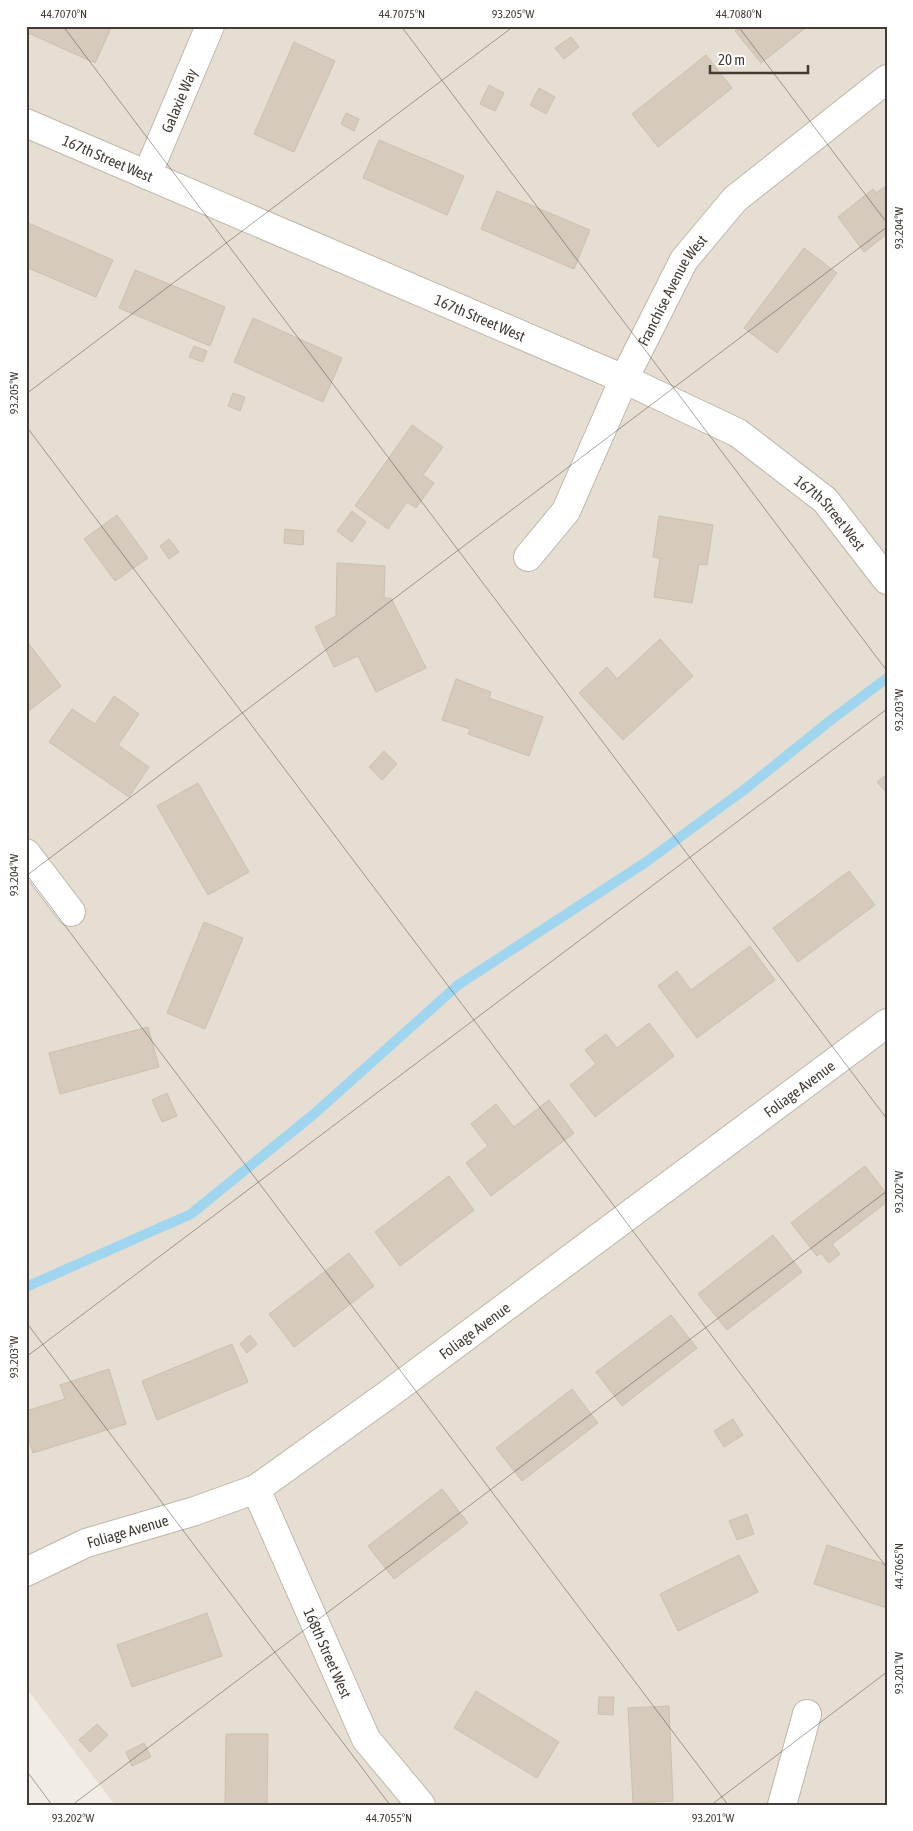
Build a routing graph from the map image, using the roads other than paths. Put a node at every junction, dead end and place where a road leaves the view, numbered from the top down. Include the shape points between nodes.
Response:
1 (210, 26) edge
2 (887, 79) edge
3 (26, 123) edge
4 (147, 175) junction
5 (624, 378) junction
6 (528, 557) dead end
7 (887, 580) edge
8 (26, 853) edge
9 (71, 912) dead end
10 (882, 1036) edge
11 (256, 1489) junction
12 (26, 1572) edge
13 (807, 1714) dead end
14 (421, 1805) edge
15 (782, 1805) edge

1 - 4 street, Galaxie Way
2 - 5 street, Franchise Avenue West via 735,199 684,260
3 - 4 street, 167th Street West
4 - 5 street, 167th Street West
5 - 6 street, Franchise Avenue West via 566,511
5 - 7 street, 167th Street West via 738,433 826,500
8 - 9 street
10 - 11 street, Foliage Avenue
11 - 12 street, Foliage Avenue via 195,1511 86,1543
11 - 14 street, 168th Street West via 366,1739
13 - 15 street

